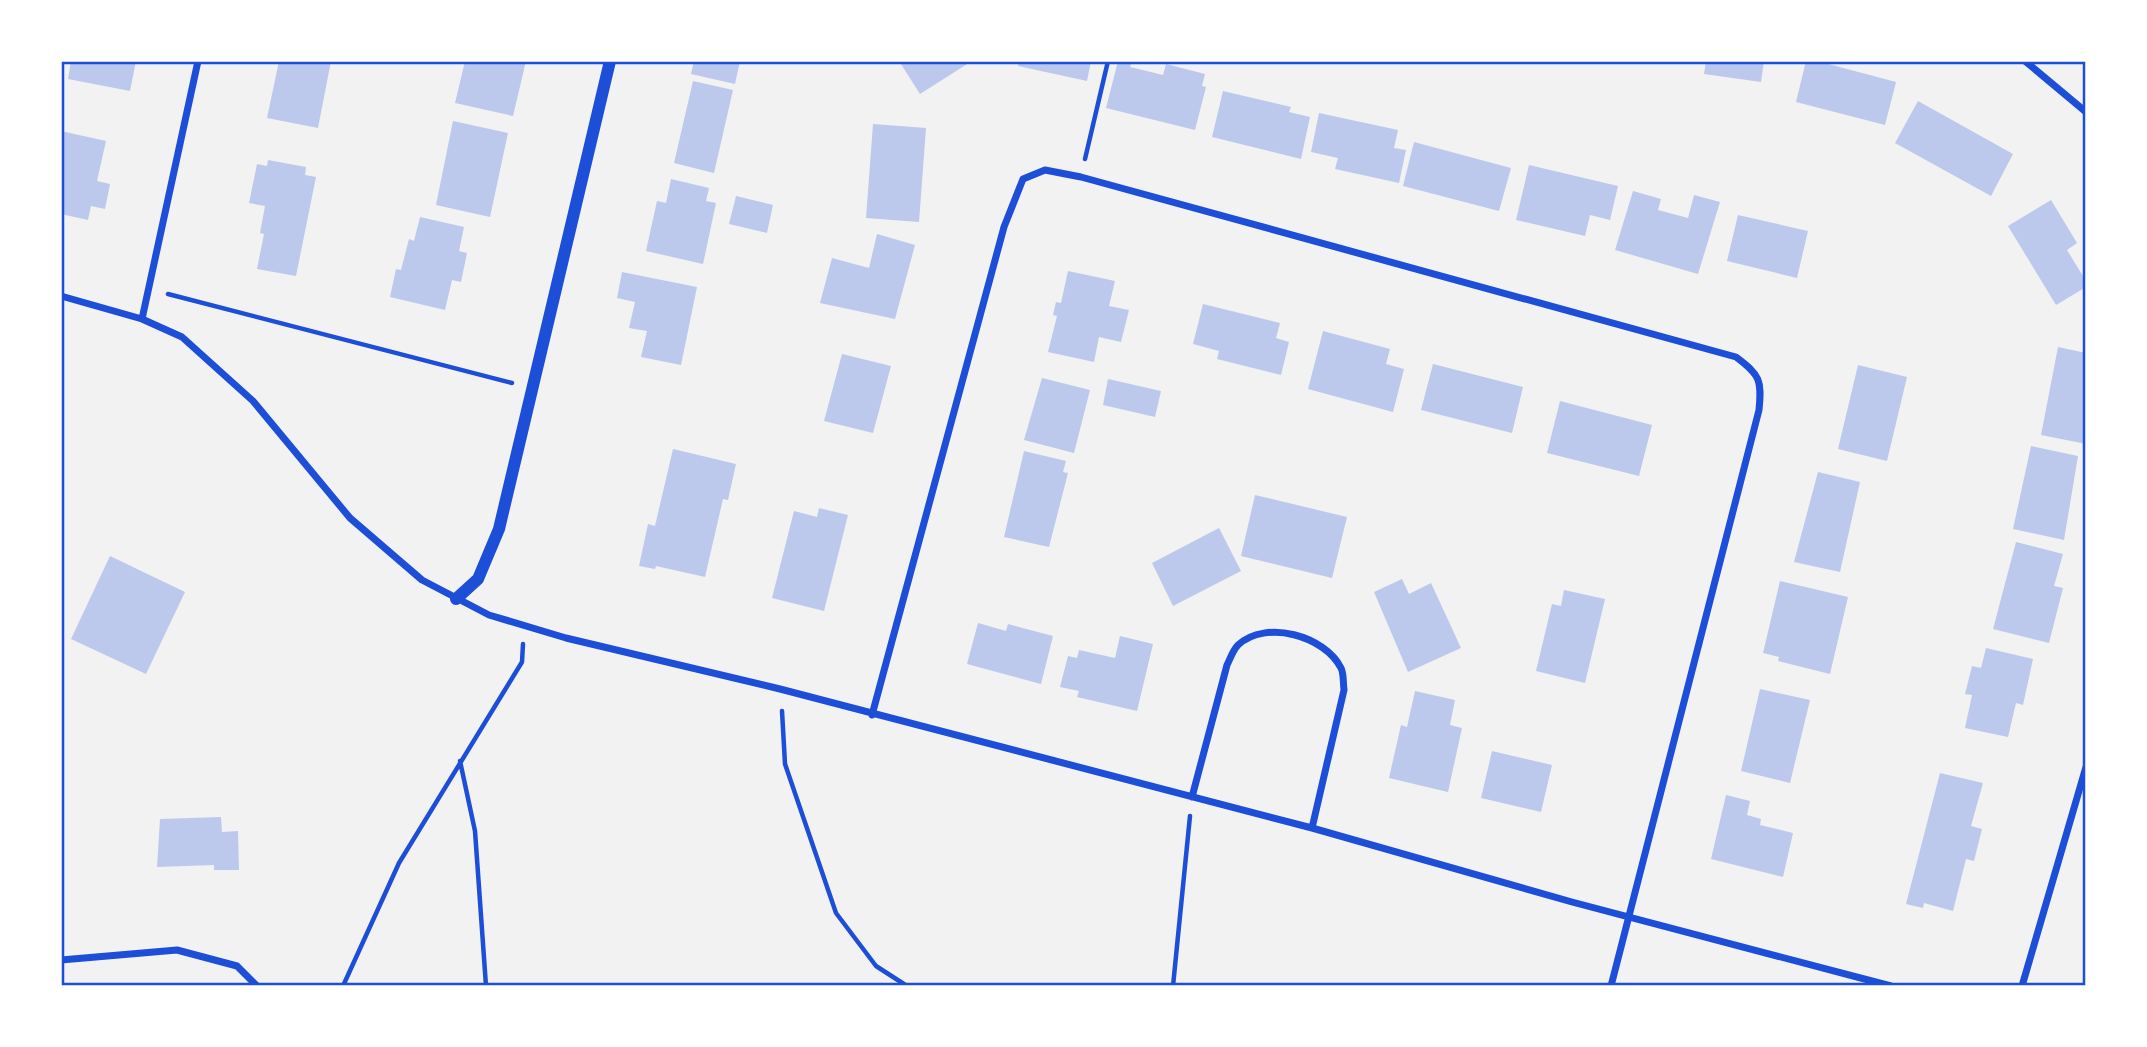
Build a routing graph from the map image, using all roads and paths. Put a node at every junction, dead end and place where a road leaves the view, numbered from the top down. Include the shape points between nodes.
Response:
1 (198, 61) edge
2 (610, 61) edge
3 (1108, 61) edge
4 (2025, 61) edge
5 (2086, 112) edge
6 (1081, 177) junction
7 (147, 289) junction
8 (61, 296) edge
9 (142, 319) junction
10 (533, 388) junction
11 (456, 599) junction
12 (524, 625) junction
13 (780, 689) junction
14 (872, 715) junction
15 (460, 761) junction
16 (2086, 767) edge
17 (1192, 797) junction
18 (1312, 828) junction
19 (1628, 916) junction
20 (61, 960) edge
21 (257, 986) edge
22 (343, 986) edge
23 (486, 986) edge
24 (907, 986) edge
25 (1173, 986) edge
26 (1611, 986) edge
27 (1891, 986) edge
28 (2022, 986) edge

1 - 7 street
2 - 10 street
3 - 6 path
4 - 5 street
6 - 14 street via 1045,170 1023,179 1004,227
6 - 19 street via 1736,357 1755,371 1761,387 1759,410
7 - 9 street
7 - 10 path
8 - 9 street
9 - 11 street via 182,337 253,401 349,518 422,580
10 - 11 street via 489,558 478,579
11 - 12 street
12 - 13 street
12 - 15 path via 522,662
13 - 14 street
13 - 24 path via 785,764 836,913 876,966
14 - 17 street
15 - 22 path via 399,863
15 - 23 path via 475,831
16 - 28 street
17 - 18 street
17 - 18 street via 1227,664 1238,645 1280,633 1306,638 1327,650 1341,669 1344,690
17 - 25 path
18 - 19 street
19 - 26 street
19 - 27 street
20 - 21 street via 177,950 237,966

